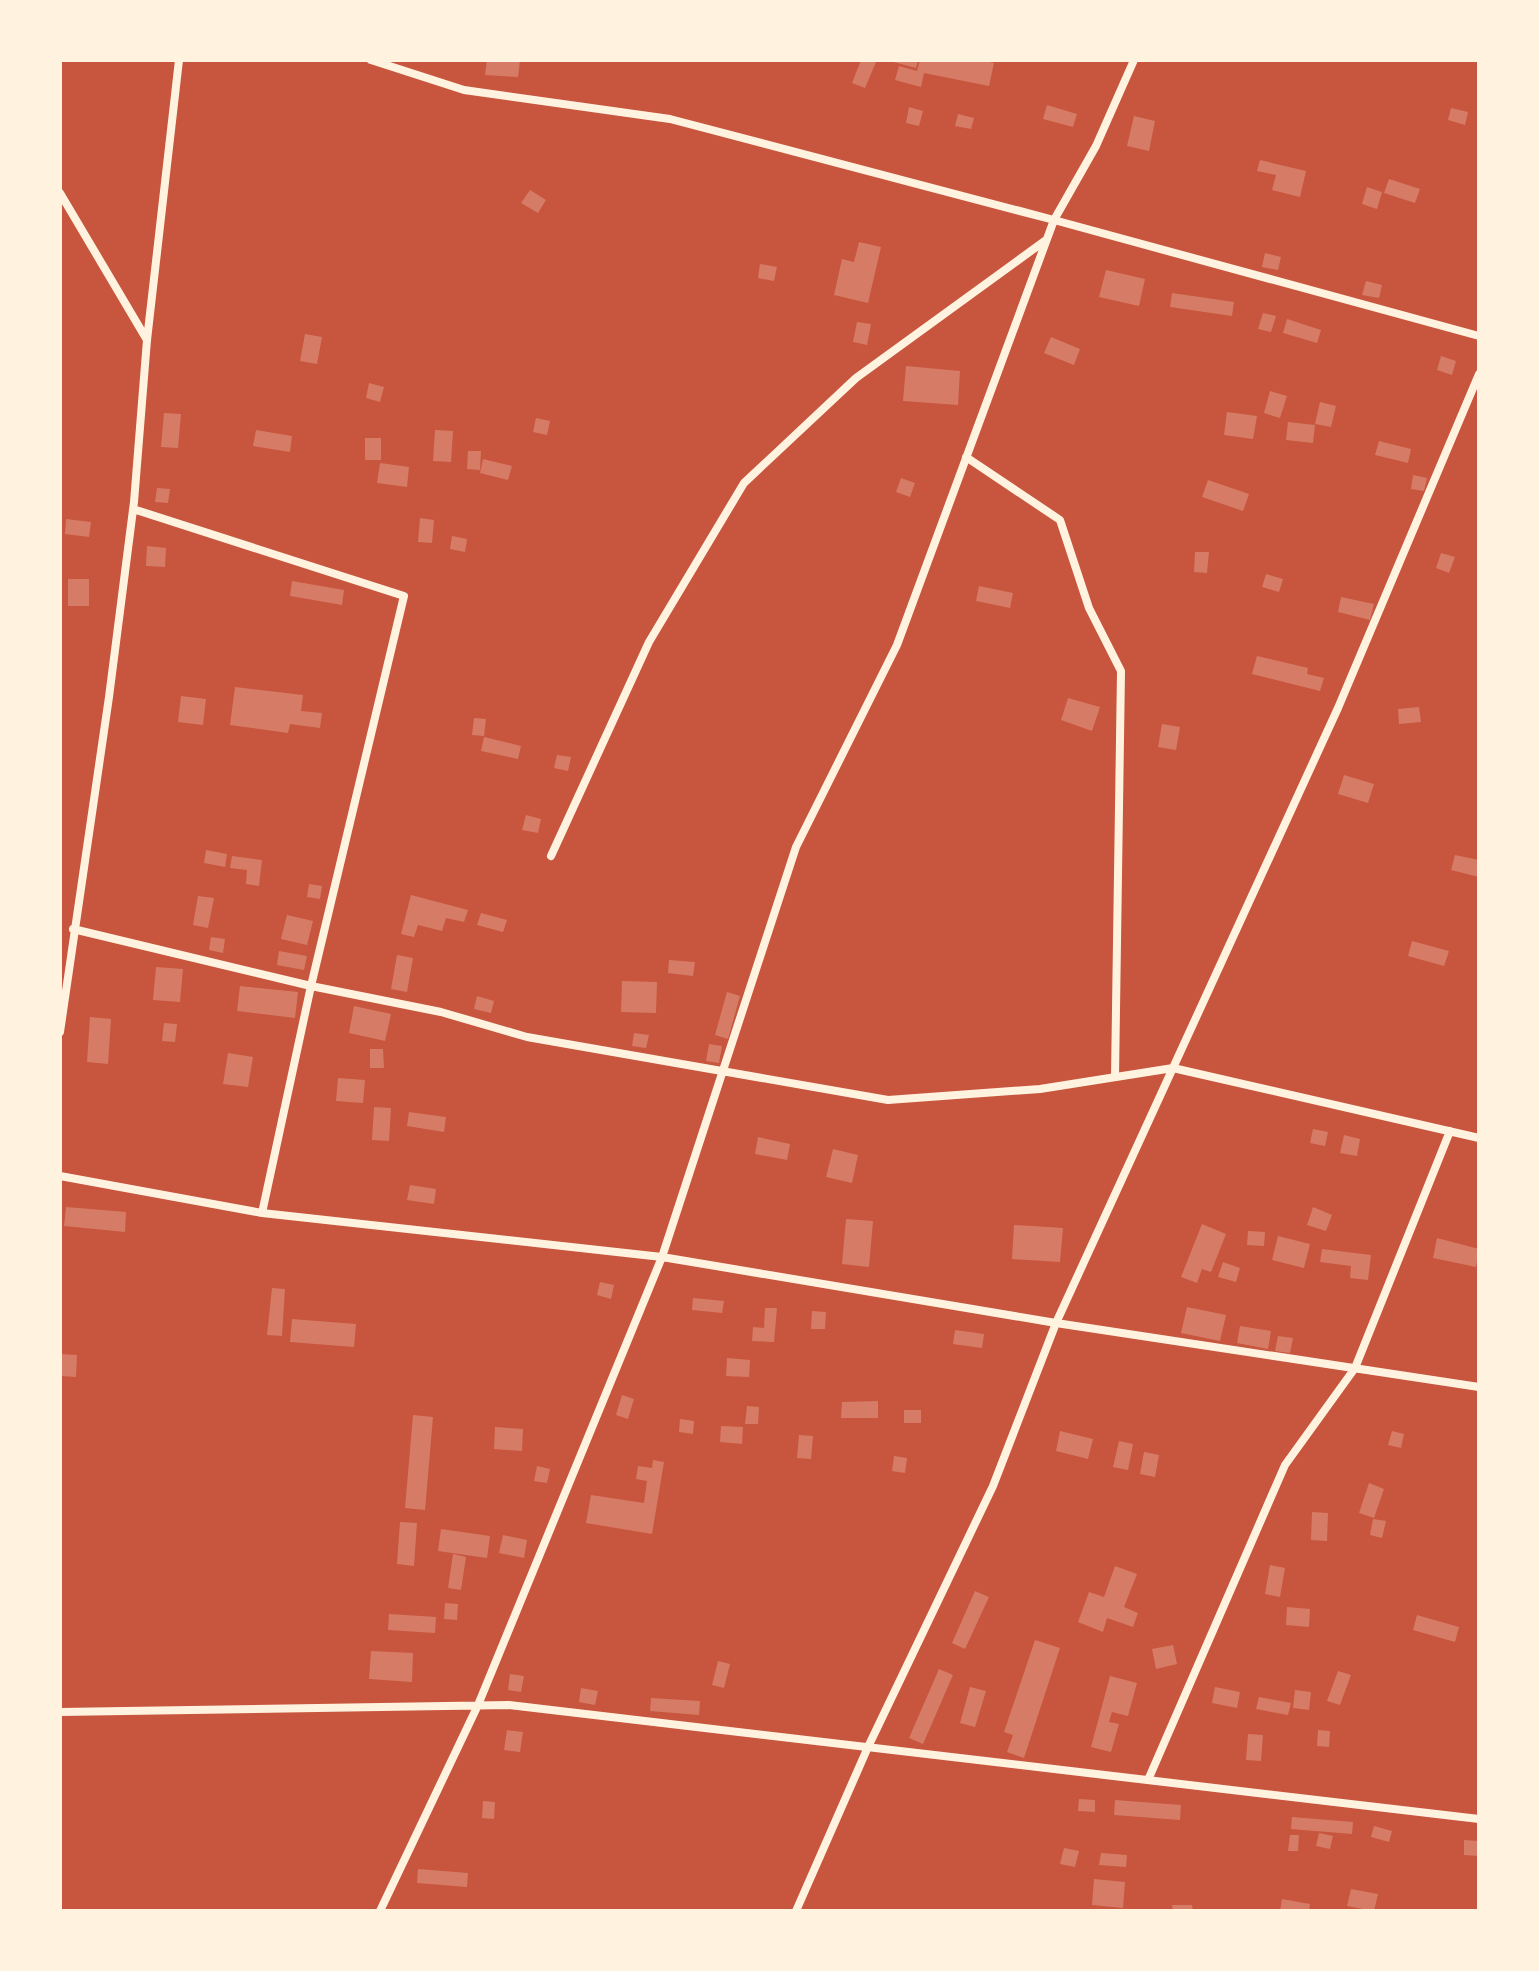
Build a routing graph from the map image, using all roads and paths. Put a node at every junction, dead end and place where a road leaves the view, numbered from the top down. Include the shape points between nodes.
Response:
1 (179, 60) edge
2 (371, 60) edge
3 (1134, 60) edge
4 (60, 193) edge
5 (1054, 220) junction
6 (1047, 239) junction
7 (1479, 336) edge
8 (147, 340) junction
9 (1479, 374) edge
10 (966, 457) junction
11 (133, 509) junction
12 (551, 856) dead end
13 (73, 929) junction
14 (311, 986) junction
15 (60, 1032) edge
16 (1173, 1068) junction
17 (723, 1071) junction
18 (1115, 1077) junction
19 (1450, 1131) junction
20 (1479, 1138) edge
21 (60, 1176) edge
22 (262, 1213) junction
23 (662, 1257) junction
24 (1056, 1323) junction
25 (1355, 1368) junction
26 (1479, 1387) edge
27 (478, 1705) junction
28 (60, 1712) edge
29 (868, 1747) junction
30 (1148, 1780) junction
31 (1479, 1819) edge
32 (380, 1911) edge
33 (796, 1911) edge

1 - 8 street
2 - 5 street via 464,90 670,119
3 - 5 street via 1096,146
4 - 8 street
5 - 6 street
5 - 7 street
6 - 10 street
6 - 12 street via 856,378 744,483 649,642
8 - 11 street
9 - 16 street via 1338,708
10 - 17 street via 897,645 796,847
10 - 18 street via 1060,520 1089,608 1121,671
11 - 13 street
11 - 14 street via 404,596
13 - 14 street
13 - 15 street
14 - 17 street via 441,1012 527,1037
14 - 22 street
16 - 18 street
16 - 19 street
16 - 24 street
17 - 18 street via 888,1100 1040,1089
17 - 23 street
19 - 20 street
19 - 25 street
21 - 22 street
22 - 23 street
23 - 24 street
23 - 27 street
24 - 25 street
24 - 29 street via 993,1486
25 - 26 street
25 - 30 street via 1285,1465
27 - 28 street
27 - 29 street
27 - 32 street
29 - 30 street
29 - 33 street
30 - 31 street

